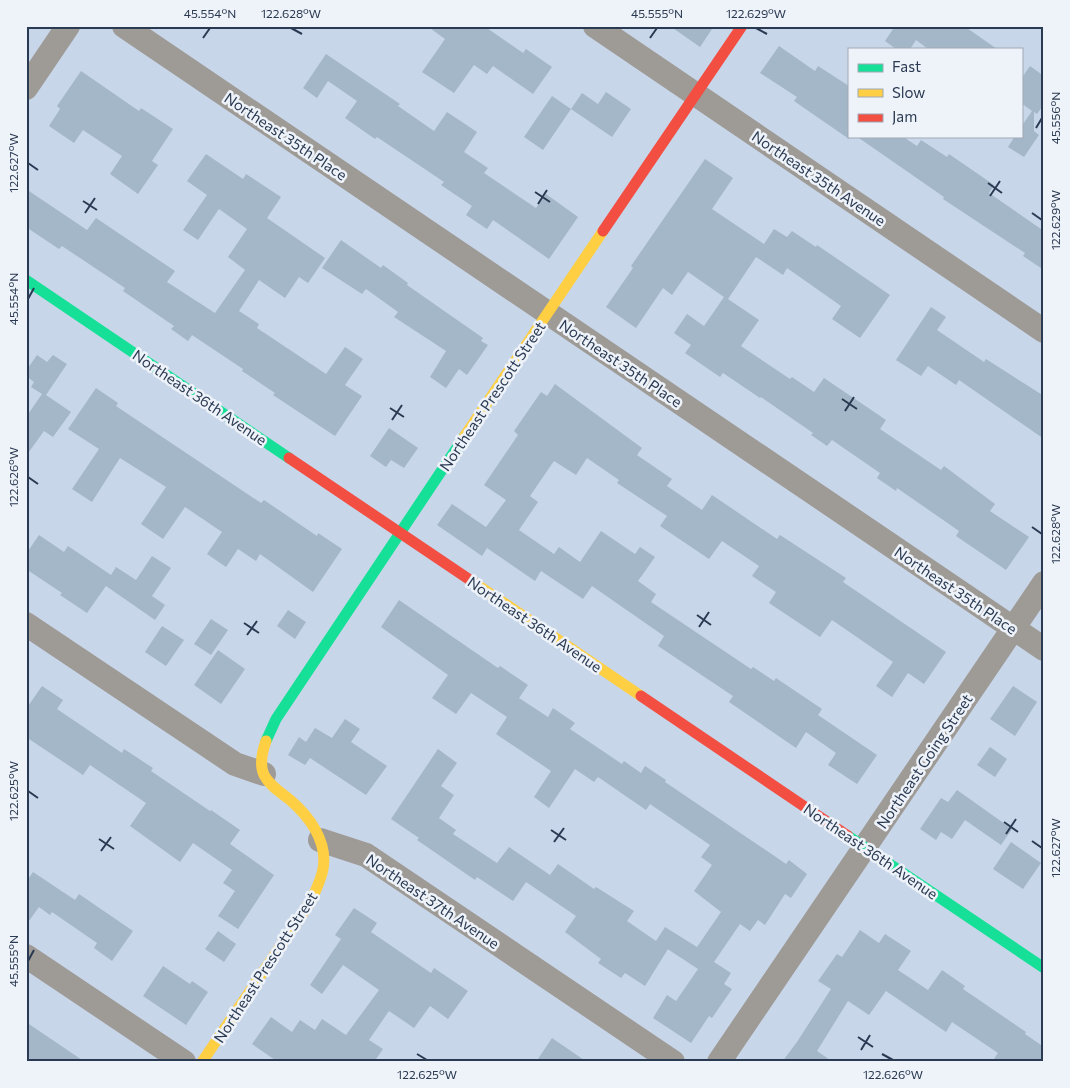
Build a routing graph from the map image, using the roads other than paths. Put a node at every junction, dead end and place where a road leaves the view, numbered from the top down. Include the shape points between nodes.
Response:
1 (68, 26) edge
2 (124, 26) edge
3 (595, 26) edge
4 (742, 26) edge
5 (26, 88) edge
6 (696, 94) junction
7 (26, 280) edge
8 (547, 313) junction
9 (1044, 331) edge
10 (400, 532) junction
11 (1044, 583) edge
12 (26, 624) edge
13 (1013, 629) junction
14 (1044, 649) edge
15 (264, 774) junction
16 (320, 840) junction
17 (865, 847) junction
18 (26, 956) edge
19 (1044, 968) edge
20 (184, 1062) edge
21 (202, 1062) edge
22 (672, 1062) edge
23 (719, 1062) edge

1 - 5 street
2 - 8 street, Northeast 35th Place
3 - 6 street, Northeast 35th Avenue
4 - 6 street, Northeast Prescott Street
6 - 8 street, Northeast Prescott Street
6 - 9 street, Northeast 35th Avenue
7 - 10 street, Northeast 36th Avenue
8 - 10 street, Northeast Prescott Street
8 - 13 street, Northeast 35th Place
10 - 15 street, Northeast Prescott Street via 276,719 262,757
10 - 17 street, Northeast 36th Avenue
11 - 13 street, Northeast Going Street
12 - 15 street via 235,764
13 - 14 street, Northeast 35th Place
13 - 17 street, Northeast Going Street
15 - 16 street via 302,811
16 - 21 street, Northeast Prescott Street via 324,865 311,901
16 - 22 street, Northeast 37th Avenue via 366,855
17 - 19 street, Northeast 36th Avenue
17 - 23 street, Northeast Going Street
18 - 20 street

